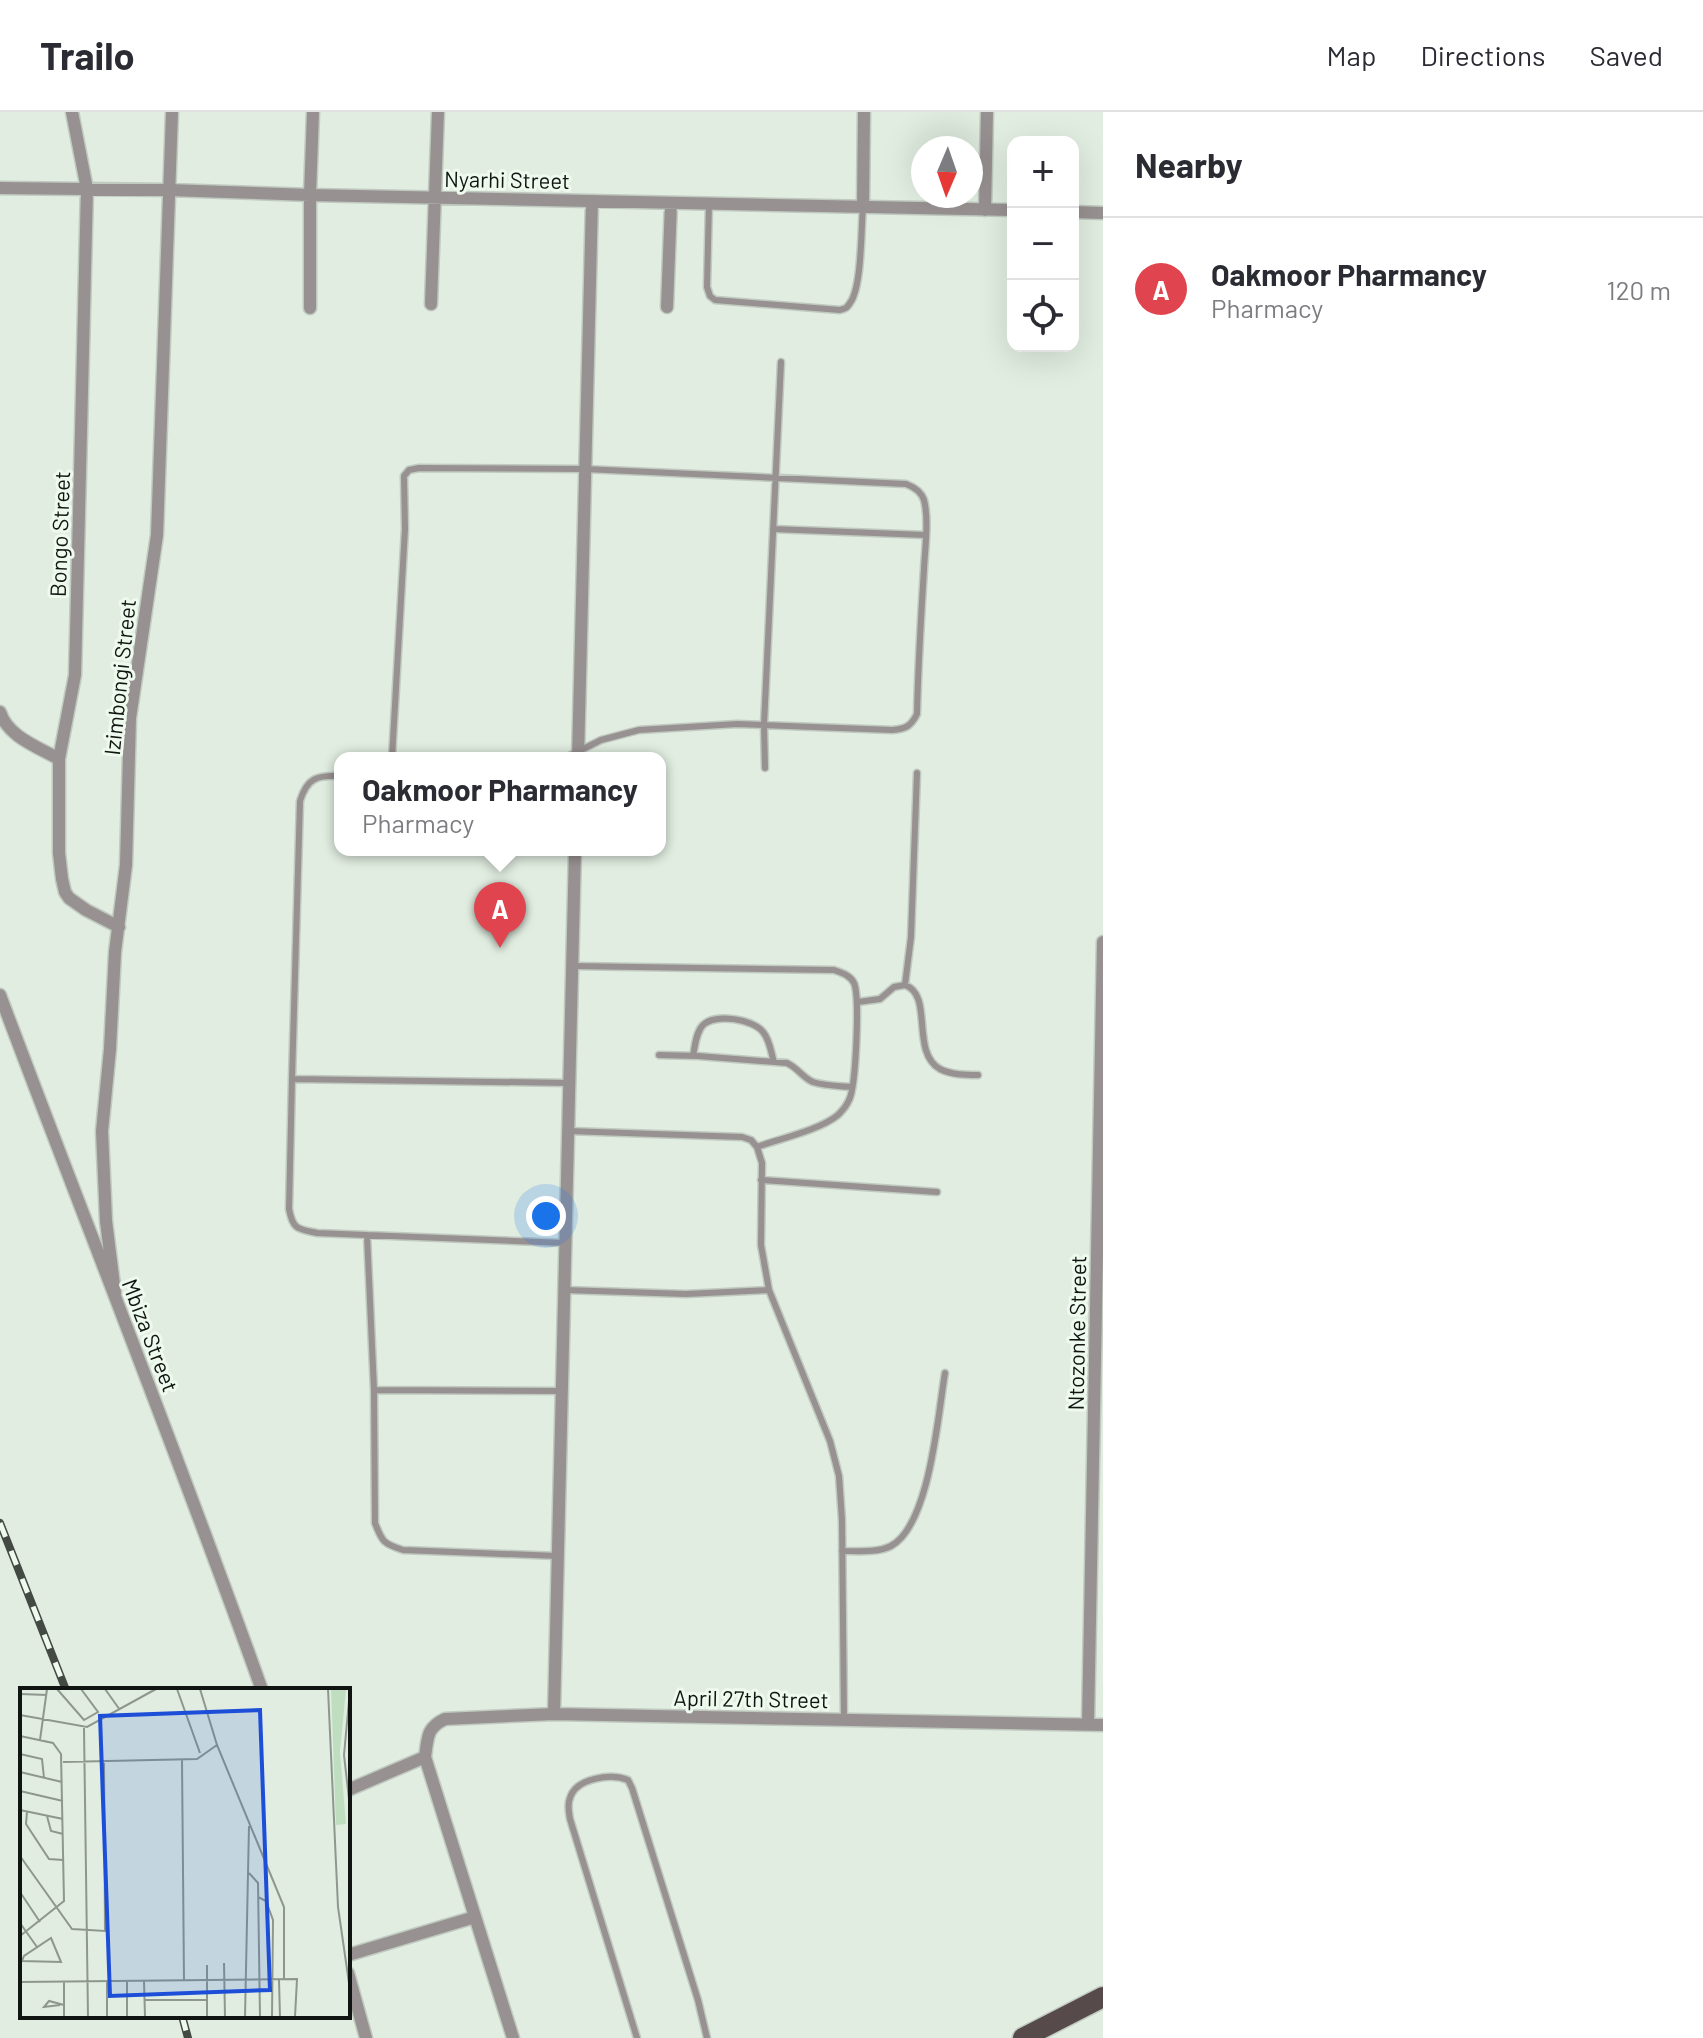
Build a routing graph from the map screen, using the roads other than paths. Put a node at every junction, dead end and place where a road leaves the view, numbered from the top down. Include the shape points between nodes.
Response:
1 (72, 112) edge
2 (172, 112) edge
3 (313, 112) edge
4 (438, 112) edge
5 (864, 112) edge
6 (987, 112) edge
7 (0, 188) edge
8 (87, 189) junction
9 (169, 190) junction
10 (310, 195) junction
11 (435, 198) junction
12 (592, 201) junction
13 (671, 203) junction
14 (709, 204) junction
15 (863, 207) junction
16 (985, 210) junction
17 (1007, 210) edge
18 (1079, 212) edge
19 (1103, 213) edge
20 (431, 304) dead end
21 (667, 307) dead end
22 (310, 308) dead end
23 (781, 362) dead end
24 (585, 469) junction
25 (775, 479) junction
26 (773, 529) junction
27 (925, 535) junction
28 (0, 712) edge
29 (764, 725) junction
30 (392, 752) edge
31 (578, 752) edge
32 (581, 752) edge
33 (59, 759) junction
34 (765, 768) dead end
35 (917, 773) dead end
36 (334, 776) edge
37 (575, 856) edge
38 (119, 927) junction
39 (1103, 942) edge
40 (573, 966) junction
41 (905, 985) junction
42 (0, 995) edge
43 (858, 1002) junction
44 (659, 1055) dead end
45 (693, 1056) junction
46 (774, 1062) junction
47 (978, 1075) dead end
48 (292, 1079) junction
49 (570, 1083) junction
50 (852, 1087) junction
51 (568, 1131) junction
52 (757, 1147) junction
53 (761, 1180) junction
54 (937, 1192) dead end
55 (367, 1235) junction
56 (566, 1243) junction
57 (564, 1290) junction
58 (769, 1290) junction
59 (115, 1293) junction
60 (945, 1373) dead end
61 (374, 1390) junction
62 (562, 1391) junction
63 (842, 1551) junction
64 (558, 1556) junction
65 (261, 1688) edge
66 (554, 1714) junction
67 (844, 1720) junction
68 (1088, 1724) junction
69 (1103, 1725) edge
70 (425, 1757) junction
71 (350, 1789) edge
72 (475, 1917) junction
73 (350, 1954) edge
74 (350, 1980) edge
75 (1103, 1987) edge
76 (1103, 1997) edge
77 (1058, 2019) junction
78 (366, 2038) edge
79 (513, 2038) edge
80 (637, 2038) edge
81 (707, 2038) edge
82 (1023, 2038) edge

1 - 8 street, Bongo Street
2 - 9 street, Izimbongi Street
3 - 10 street
4 - 11 street
5 - 15 street
6 - 16 street
7 - 8 street, Nyarhi Street
8 - 9 street, Nyarhi Street
8 - 33 street, Bongo Street via 75,675
9 - 10 street, Nyarhi Street
9 - 38 street, Izimbongi Street via 157,535 130,718
10 - 11 street, Nyarhi Street
10 - 22 street
11 - 12 street, Nyarhi Street
11 - 20 street
12 - 13 street, Nyarhi Street
12 - 24 street
13 - 14 street, Nyarhi Street
13 - 21 street
14 - 15 street, Nyarhi Street
14 - 15 lane via 710,296 840,310 852,302 856,286
15 - 16 street, Nyarhi Street
16 - 17 street, Nyarhi Street
18 - 19 street
23 - 25 lane
24 - 25 lane
24 - 30 lane via 419,468 406,473
24 - 31 street
25 - 26 lane
25 - 27 lane via 913,486 924,498
26 - 27 lane
26 - 29 lane
27 - 29 lane via 917,714 912,723 892,730
28 - 33 street via 13,732
29 - 32 lane via 639,730 601,740
29 - 34 lane
33 - 38 street, Bongo Street via 59,853 65,892
35 - 41 lane
36 - 48 lane via 312,780 300,801
37 - 40 street
38 - 59 street, Izimbongi Street via 102,1131
39 - 68 street, Ntozonke Street
40 - 43 lane via 834,970 854,982
40 - 49 street
41 - 43 lane via 880,999
41 - 47 lane via 918,999 924,1047 931,1060 946,1071
42 - 59 street, Mbiza Street
43 - 50 lane
44 - 45 lane
45 - 46 lane
45 - 46 lane via 704,1024 729,1019 761,1029
46 - 50 lane via 795,1067 810,1081
48 - 49 lane
48 - 55 lane via 292,1223 317,1233
49 - 51 street
50 - 52 lane via 838,1114
51 - 52 lane via 742,1137
51 - 56 street
52 - 53 lane
53 - 54 lane
53 - 58 lane via 761,1245
55 - 56 lane
55 - 61 lane
56 - 57 street
57 - 58 lane
57 - 62 street
58 - 63 lane via 836,1460
59 - 65 street, Mbiza Street
60 - 63 lane via 925,1491 912,1524 891,1546
61 - 62 lane
61 - 64 lane via 375,1523 381,1540 403,1550
62 - 64 street
63 - 67 lane
64 - 66 street
66 - 67 street, April 27th Street
66 - 70 street, April 27th Street via 445,1719 432,1727
67 - 68 street, April 27th Street
68 - 69 street, April 27th Street
70 - 71 street
70 - 72 street
72 - 73 street
72 - 79 street
74 - 78 street
75 - 77 main road
76 - 77 main road
77 - 82 main road
80 - 81 lane via 568,1808 576,1787 619,1776 632,1788

